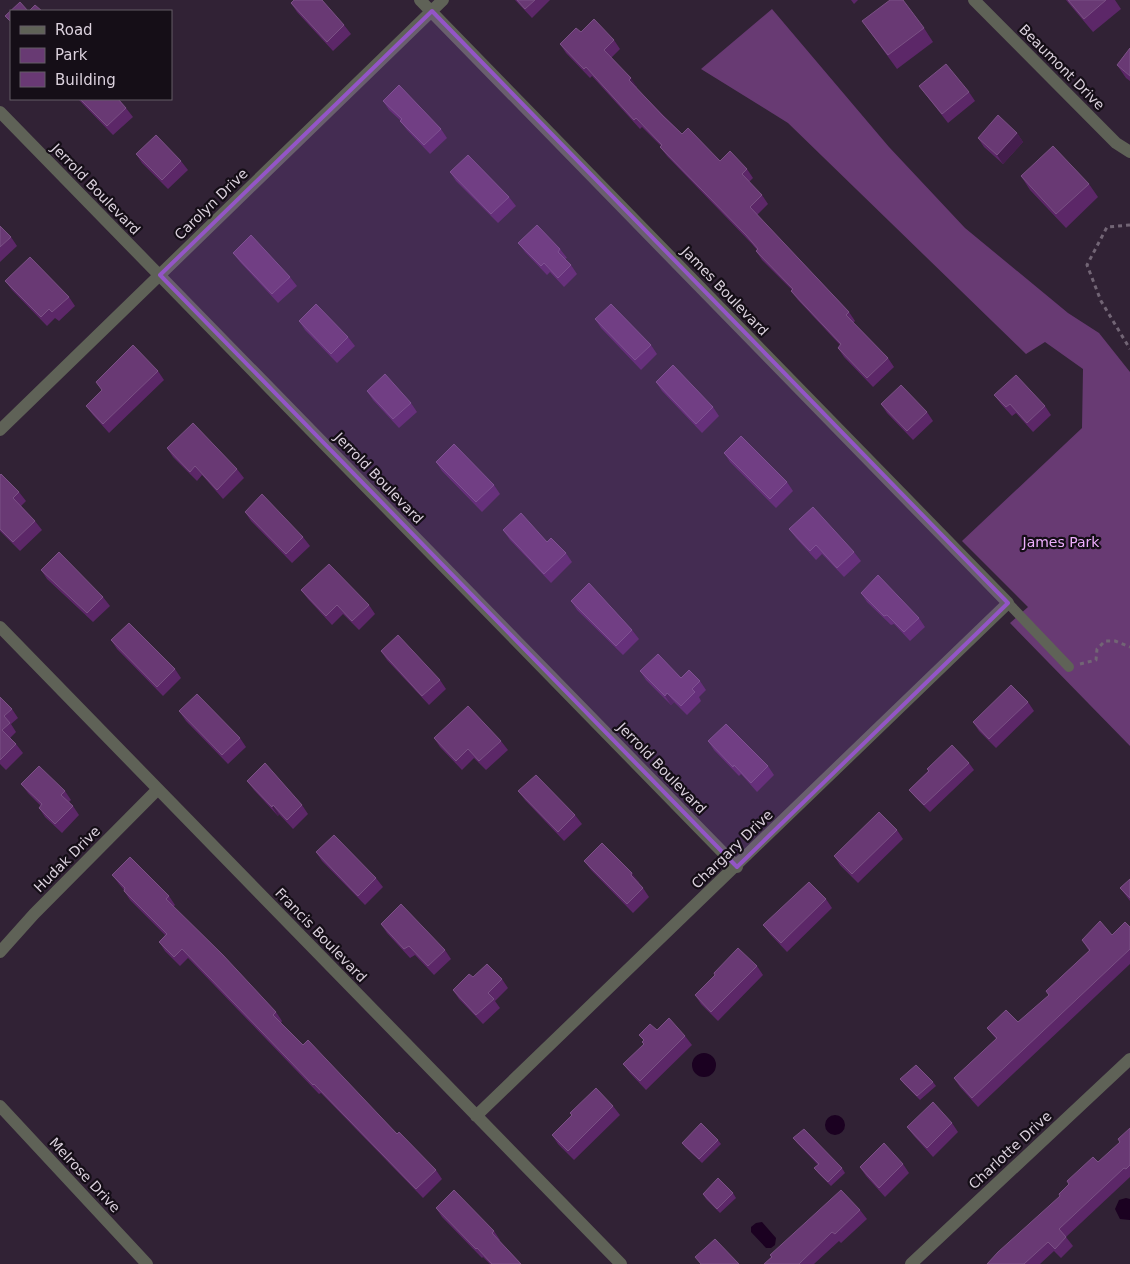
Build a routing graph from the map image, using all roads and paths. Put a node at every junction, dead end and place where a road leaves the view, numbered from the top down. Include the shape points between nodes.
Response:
1 (420, 0) edge
2 (443, 0) edge
3 (974, 0) edge
4 (432, 11) junction
5 (0, 112) edge
6 (1130, 152) edge
7 (1130, 225) edge
8 (160, 275) junction
9 (1130, 349) edge
10 (0, 430) edge
11 (1008, 603) junction
12 (0, 627) edge
13 (1130, 647) edge
14 (1096, 660) dead end
15 (1069, 667) dead end
16 (158, 790) junction
17 (737, 866) junction
18 (0, 952) edge
19 (1130, 1059) edge
20 (0, 1106) edge
21 (476, 1116) junction
22 (147, 1264) edge
23 (621, 1264) edge
24 (911, 1264) edge

1 - 4 street, James Boulevard
2 - 4 street, Carolyn Drive
3 - 6 street, Beaumont Drive via 1116,143
4 - 8 street, Carolyn Drive
4 - 11 street, James Boulevard
5 - 8 street, Jerrold Boulevard
7 - 9 path via 1107,227 1087,265 1101,301
8 - 10 street, Carolyn Drive
8 - 17 street, Jerrold Boulevard
11 - 15 lane
11 - 17 street, Chargary Drive
12 - 16 street, Francis Boulevard
13 - 14 path via 1116,641 1105,642 1097,649
16 - 18 street, Hudak Drive
16 - 21 street, Francis Boulevard
17 - 21 street, Chargary Drive
19 - 24 street, Charlotte Drive
20 - 22 street, Melrose Drive
21 - 23 street, Francis Boulevard

